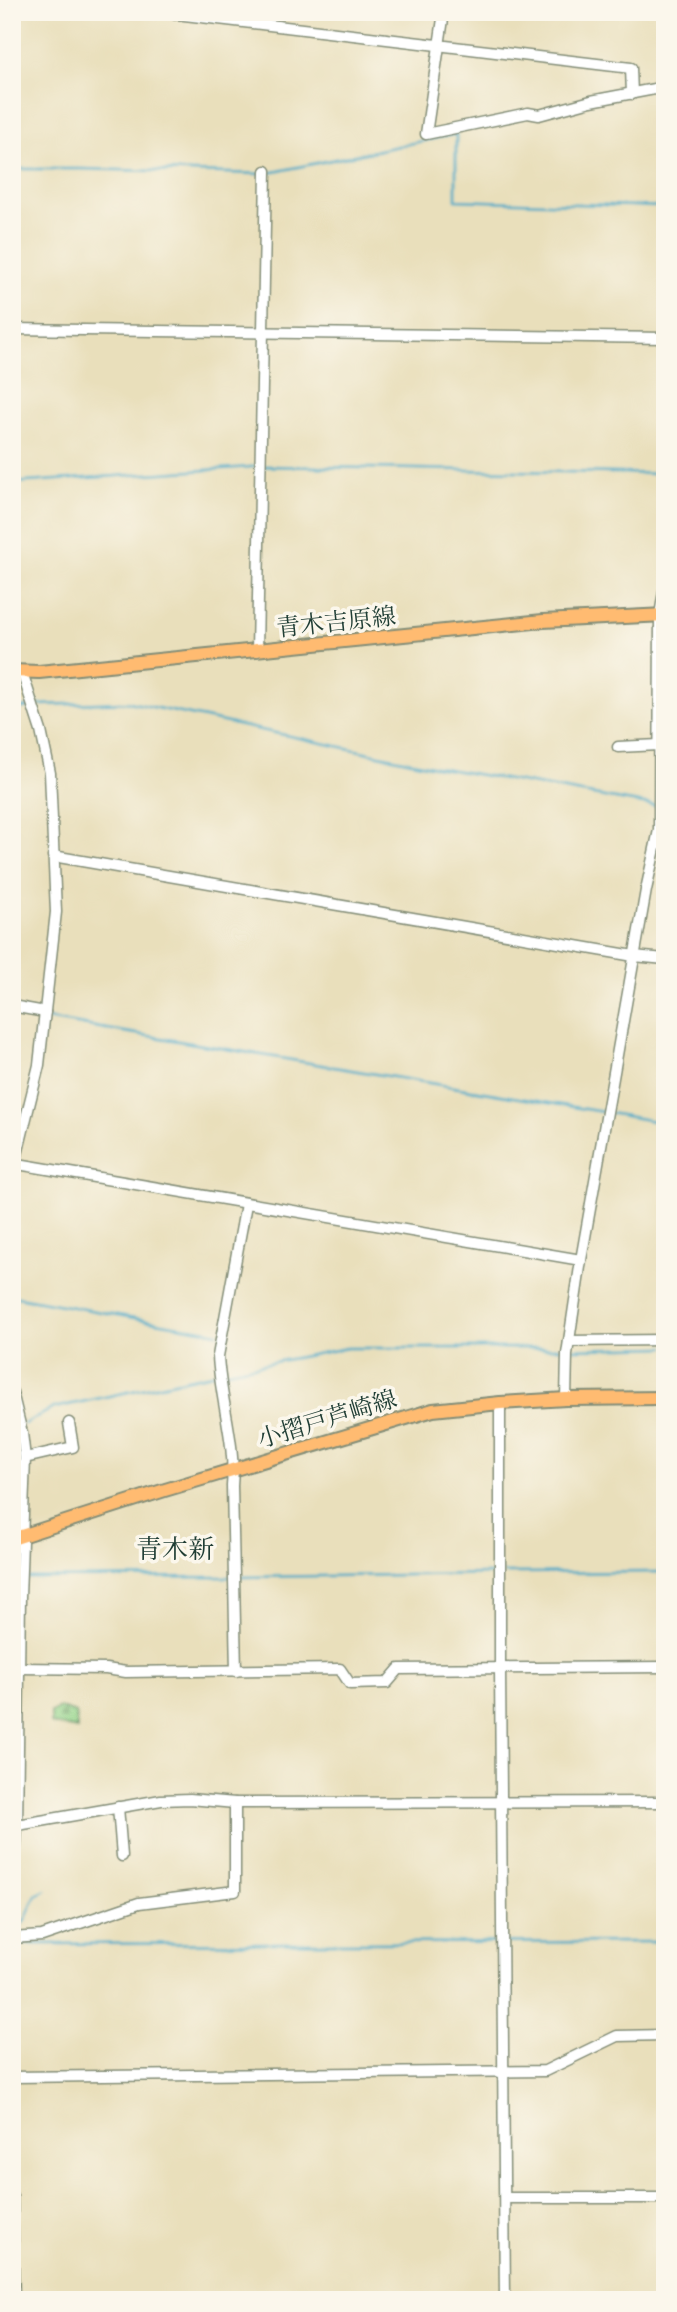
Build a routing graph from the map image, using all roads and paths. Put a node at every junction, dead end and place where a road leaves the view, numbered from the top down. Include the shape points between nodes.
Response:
1 (159, 12) edge
2 (444, 12) edge
3 (439, 45) junction
4 (665, 87) edge
5 (632, 94) junction
6 (266, 171) dead end
7 (12, 329) edge
8 (263, 334) junction
9 (665, 338) edge
10 (665, 586) edge
11 (663, 615) edge
12 (257, 652) junction
13 (17, 672) edge
14 (659, 745) junction
15 (618, 747) dead end
16 (53, 856) junction
17 (634, 956) junction
18 (665, 959) edge
19 (12, 1006) edge
20 (46, 1012) junction
21 (14, 1163) edge
22 (12, 1175) edge
23 (246, 1204) junction
24 (581, 1260) junction
25 (665, 1340) edge
26 (569, 1341) junction
27 (12, 1392) edge
28 (665, 1398) edge
29 (566, 1399) junction
30 (500, 1403) junction
31 (69, 1423) dead end
32 (25, 1458) junction
33 (233, 1470) junction
34 (17, 1537) edge
35 (665, 1667) edge
36 (19, 1668) junction
37 (500, 1669) junction
38 (236, 1671) junction
39 (15, 1735) edge
40 (665, 1802) edge
41 (235, 1803) junction
42 (500, 1803) junction
43 (118, 1807) junction
44 (14, 1825) edge
45 (122, 1856) dead end
46 (12, 1907) edge
47 (12, 1938) edge
48 (665, 2035) edge
49 (505, 2070) junction
50 (12, 2077) edge
51 (12, 2196) edge
52 (506, 2198) junction
53 (665, 2199) edge
54 (14, 2300) edge
55 (505, 2300) edge

1 - 3 street
2 - 3 street
3 - 5 street via 631,68
3 - 5 street via 426,134
4 - 5 street
6 - 8 street
7 - 8 street
8 - 9 street
8 - 12 street
10 - 11 street
11 - 12 main road, 青木吉原線 via 543,621
11 - 14 street
12 - 13 main road, 青木吉原線
13 - 16 street via 41,731 50,773
14 - 15 street
14 - 17 street via 659,830
16 - 17 street
16 - 20 street via 56,912
17 - 18 street
17 - 24 street
19 - 20 street
20 - 21 street via 39,1065
21 - 22 street
21 - 23 street
23 - 24 street
23 - 33 street via 218,1356
24 - 26 street
25 - 26 street
26 - 29 street
27 - 32 street
28 - 29 main road, 小摺戸芦崎線
29 - 30 main road, 小摺戸芦崎線
30 - 33 main road, 小摺戸芦崎線 via 433,1410
30 - 37 street
31 - 32 street via 74,1447
32 - 34 street
33 - 34 main road, 小摺戸芦崎線
33 - 38 street
34 - 36 street
35 - 37 street
36 - 38 street
36 - 39 street
37 - 38 street via 399,1669 387,1683 350,1684 340,1669
37 - 42 street
39 - 44 street
40 - 42 street
41 - 42 street
41 - 43 street via 190,1799
41 - 47 street via 234,1891 139,1903 42,1936
42 - 49 street
43 - 44 street
43 - 45 street
44 - 46 street
48 - 49 street via 617,2036 545,2071
49 - 50 street
49 - 52 street
51 - 54 street
52 - 53 street
52 - 55 street

